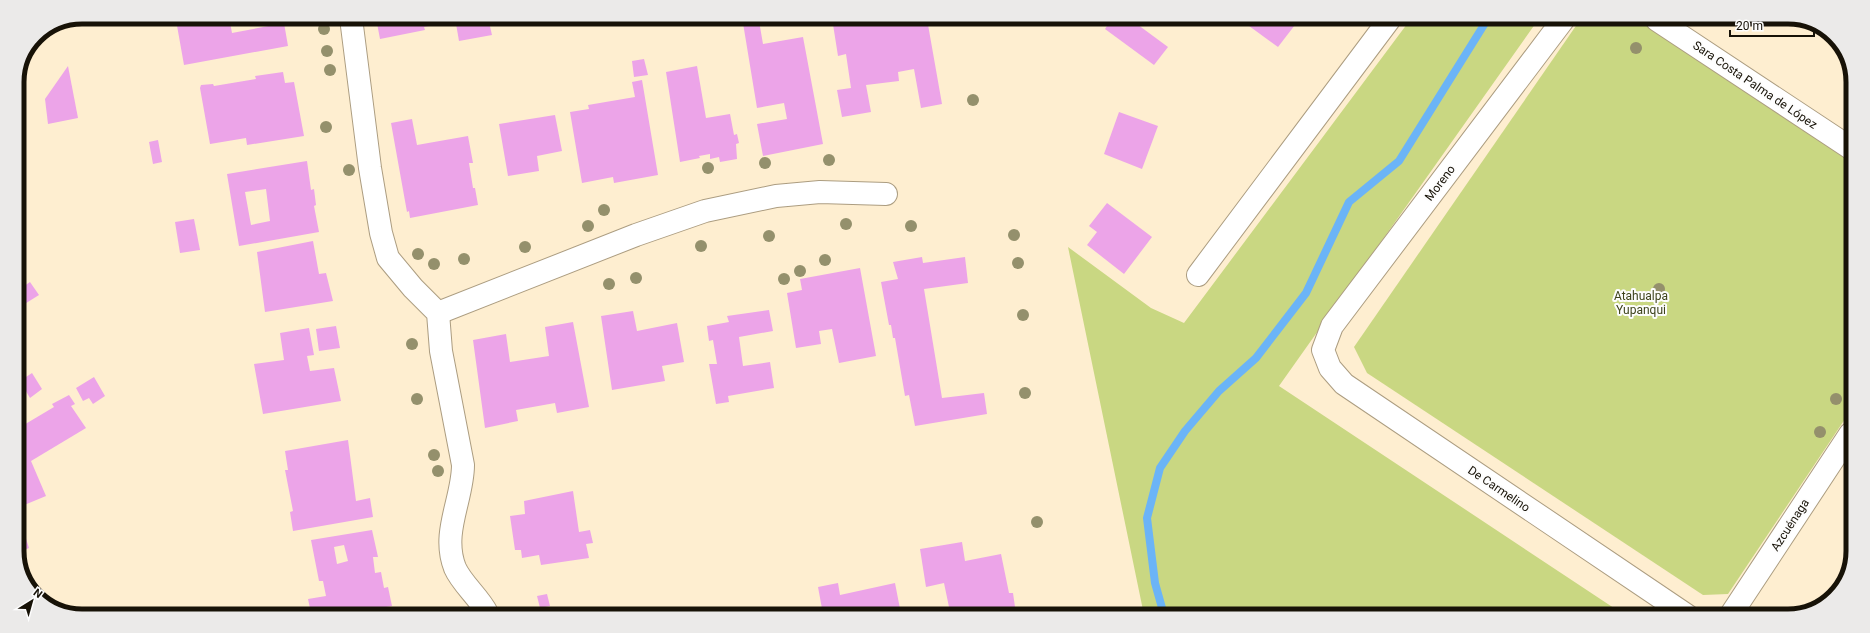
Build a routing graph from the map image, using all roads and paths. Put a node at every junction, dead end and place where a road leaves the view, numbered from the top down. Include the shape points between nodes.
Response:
1 (352, 24) edge
2 (1386, 24) edge
3 (1560, 24) edge
4 (1663, 24) edge
5 (1846, 145) edge
6 (886, 194) dead end
7 (1198, 275) dead end
8 (438, 313) junction
9 (1323, 350) joint
10 (1846, 440) edge
11 (483, 609) edge
12 (1678, 609) edge
13 (1735, 609) edge

1 - 8 street via 370,168 386,252 413,288
2 - 7 street
3 - 9 street, Moreno via 1332,326
4 - 5 street, Sara Costa Palma de López
6 - 8 street via 820,192 776,196 705,212 636,235
8 - 11 street via 441,351 463,465 463,480 451,528 451,549 456,568
9 - 12 street, De Carmelino via 1330,368 1344,384
10 - 13 street, Azcuénaga

